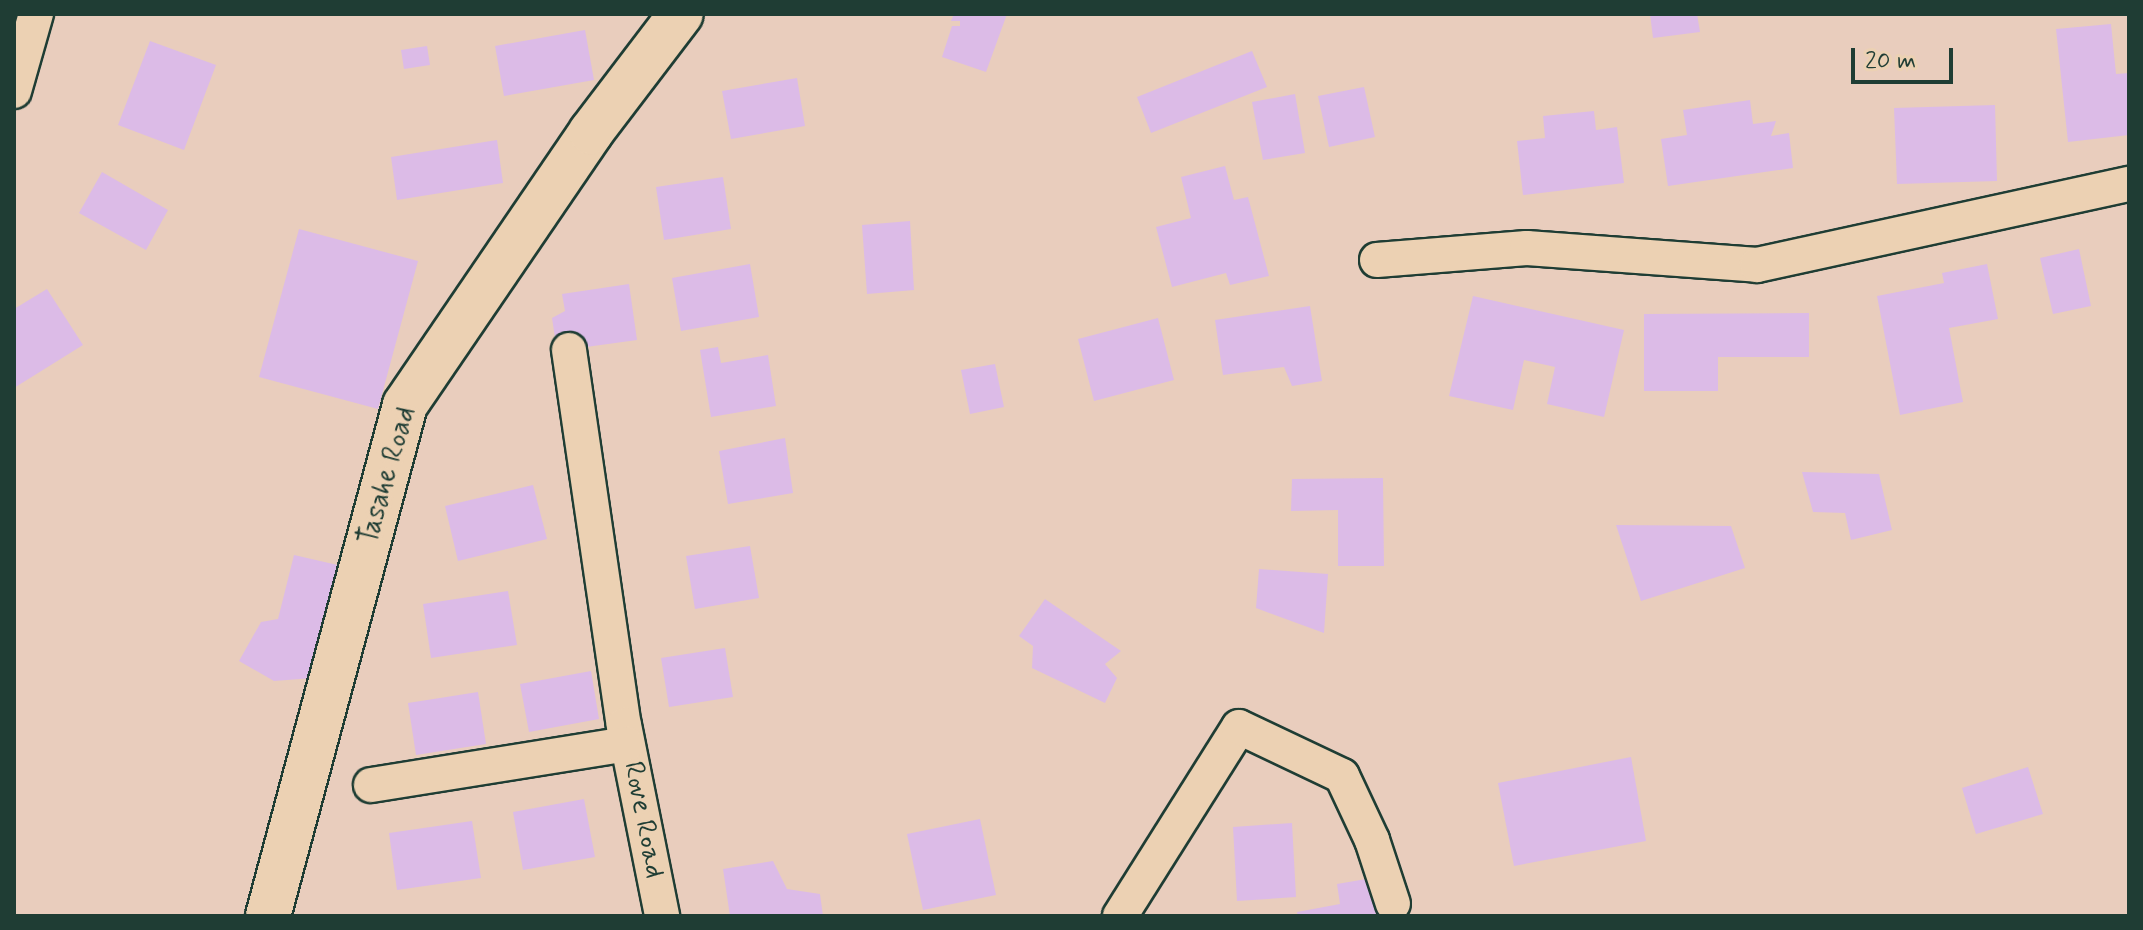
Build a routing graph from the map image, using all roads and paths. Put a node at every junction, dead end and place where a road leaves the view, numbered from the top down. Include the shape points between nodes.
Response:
1 (36, 14) edge
2 (681, 14) edge
3 (14, 91) edge
4 (2129, 184) edge
5 (1377, 260) dead end
6 (569, 350) dead end
7 (626, 734) junction
8 (371, 785) dead end
9 (1393, 904) dead end
10 (268, 916) edge
11 (662, 916) edge
12 (1120, 916) edge

1 - 3 street
2 - 10 street, Tasahe Road via 591,132 405,405
4 - 5 street via 1757,265 1527,248
6 - 7 street, Rove Road
7 - 8 street
7 - 11 street, Rove Road
9 - 12 street via 1372,840 1342,776 1239,727

